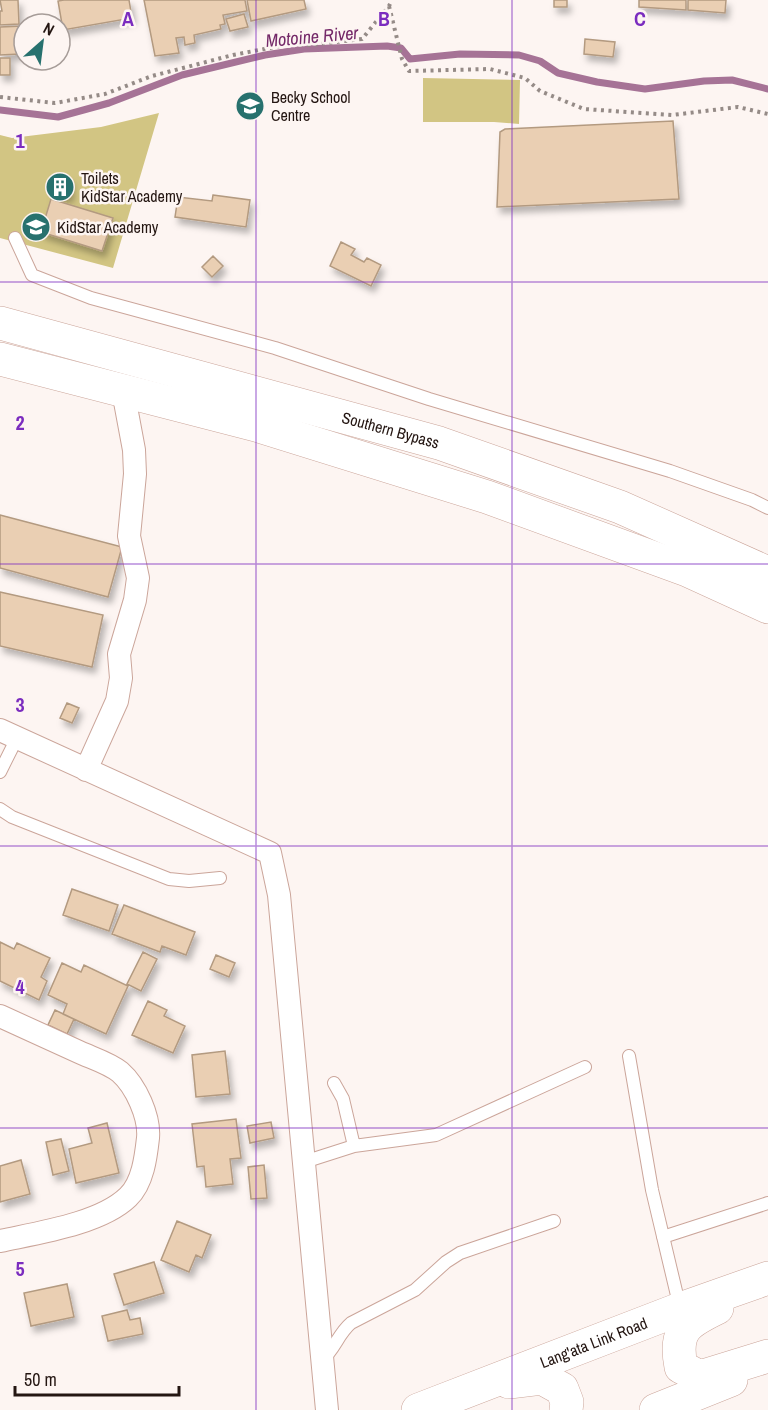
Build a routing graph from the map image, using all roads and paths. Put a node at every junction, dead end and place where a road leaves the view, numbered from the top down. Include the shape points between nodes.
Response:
1 (392, 0) edge
2 (389, 6) junction
3 (0, 97) edge
4 (768, 114) edge
5 (15, 238) dead end
6 (0, 323) edge
7 (0, 360) edge
8 (123, 391) junction
9 (768, 508) edge
10 (768, 573) edge
11 (768, 608) edge
12 (8, 734) edge
13 (86, 770) junction
14 (0, 772) edge
15 (0, 809) edge
16 (220, 878) dead end
17 (0, 1016) edge
18 (629, 1056) dead end
19 (585, 1066) dead end
20 (334, 1083) dead end
21 (354, 1146) junction
22 (304, 1162) junction
23 (768, 1203) edge
24 (554, 1221) dead end
25 (663, 1237) junction
26 (0, 1241) edge
27 (768, 1278) edge
28 (768, 1284) edge
29 (680, 1309) junction
30 (768, 1356) edge
31 (322, 1360) junction
32 (768, 1364) edge
33 (477, 1387) junction
34 (327, 1410) edge
35 (418, 1410) edge
36 (566, 1410) edge
37 (656, 1410) edge

1 - 2 path
2 - 3 path via 362,39 285,45 233,55 152,76 105,94 55,103
2 - 4 path via 409,72 490,69 525,78 540,91 584,109 672,115 738,107
5 - 9 lane via 32,275 91,298 275,348 670,471
6 - 10 main road, Southern Bypass via 439,443 620,507
7 - 8 main road, Southern Bypass
8 - 11 main road, Southern Bypass via 256,425 487,497 687,570
8 - 13 street via 134,450 129,536 138,578 119,654 121,678 117,701
12 - 13 street
12 - 14 lane
13 - 22 street via 270,853 279,895
15 - 16 lane via 169,879
17 - 26 street via 120,1072 132,1086 149,1130 146,1164 129,1196 75,1224
18 - 25 lane
19 - 21 lane via 436,1134
20 - 21 lane via 343,1099
21 - 22 lane
22 - 31 street
23 - 25 lane
24 - 31 lane via 460,1253 415,1290 351,1323
25 - 29 lane
27 - 29 main road, Lang'ata Link Road
28 - 30 main road via 692,1320 681,1334 678,1350 681,1367 700,1377
29 - 33 main road, Lang'ata Link Road
31 - 34 street
32 - 37 main road
33 - 35 main road, Lang'ata Link Road
33 - 36 main road via 542,1378 562,1389

